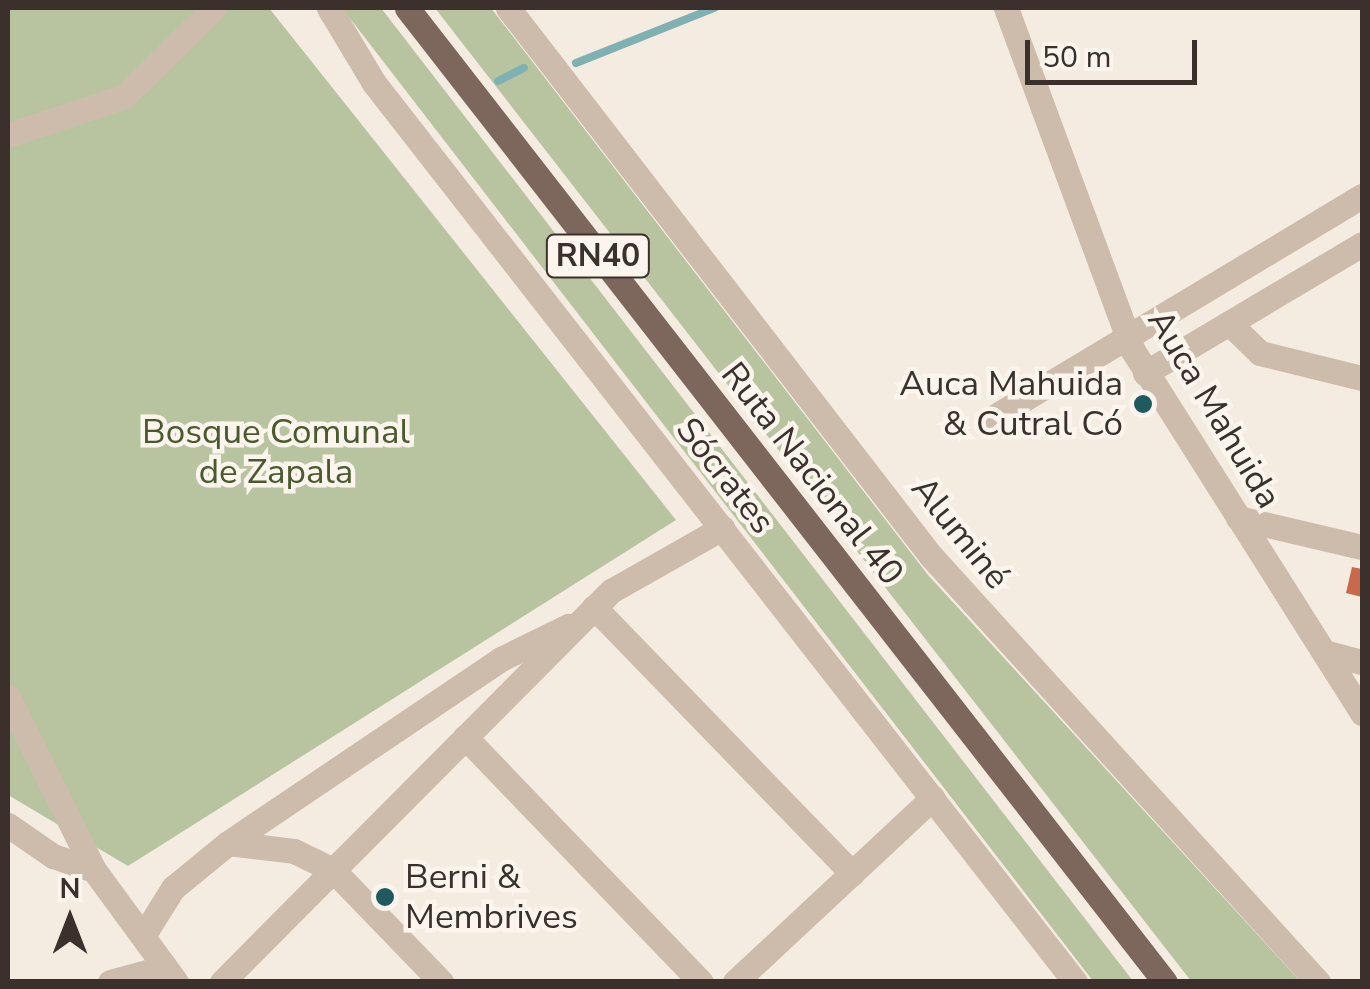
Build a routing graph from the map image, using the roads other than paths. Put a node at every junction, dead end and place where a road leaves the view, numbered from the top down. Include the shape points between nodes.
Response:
1 (214, 8) edge
2 (329, 8) edge
3 (407, 8) edge
4 (508, 8) edge
5 (1006, 8) edge
6 (8, 134) edge
7 (1362, 196) edge
8 (1362, 244) edge
9 (1229, 323) junction
10 (1127, 338) junction
11 (1146, 373) junction
12 (1362, 378) edge
13 (994, 417) dead end
14 (1238, 518) junction
15 (722, 528) junction
16 (1362, 547) edge
17 (586, 615) junction
18 (1324, 652) junction
19 (1362, 662) edge
20 (8, 697) edge
21 (1362, 713) edge
22 (465, 736) junction
23 (932, 798) junction
24 (8, 825) edge
25 (228, 843) junction
26 (94, 870) junction
27 (333, 870) junction
28 (852, 873) junction
29 (143, 936) junction
30 (171, 974) edge
31 (110, 982) edge
32 (222, 982) edge
33 (441, 982) edge
34 (701, 982) edge
35 (735, 982) edge
36 (1075, 982) edge
37 (1165, 982) edge
38 (1318, 982) edge

1 - 6 street via 123,97
2 - 15 street, Sócrates via 374,83
3 - 37 main road, Ruta Nacional 40 / RN40
4 - 38 street, Aluminé via 931,556
5 - 10 street, Auca Mahuida
7 - 10 street
8 - 9 street
9 - 11 street
9 - 12 street via 1260,353
10 - 11 street, Auca Mahuida
10 - 13 street
11 - 14 street, Auca Mahuida
14 - 16 street
14 - 18 street, Auca Mahuida
15 - 17 street via 646,566
15 - 23 street, Sócrates
17 - 22 street
17 - 25 street via 500,659
17 - 28 street
18 - 19 street
18 - 21 street, Auca Mahuida
20 - 26 street
22 - 27 street
22 - 34 street
23 - 28 street
23 - 36 street, Sócrates
24 - 26 street via 53,856
25 - 27 street via 294,852
25 - 29 street via 173,888
26 - 29 street
27 - 32 street
27 - 33 street
28 - 35 street
29 - 30 street
30 - 31 street

